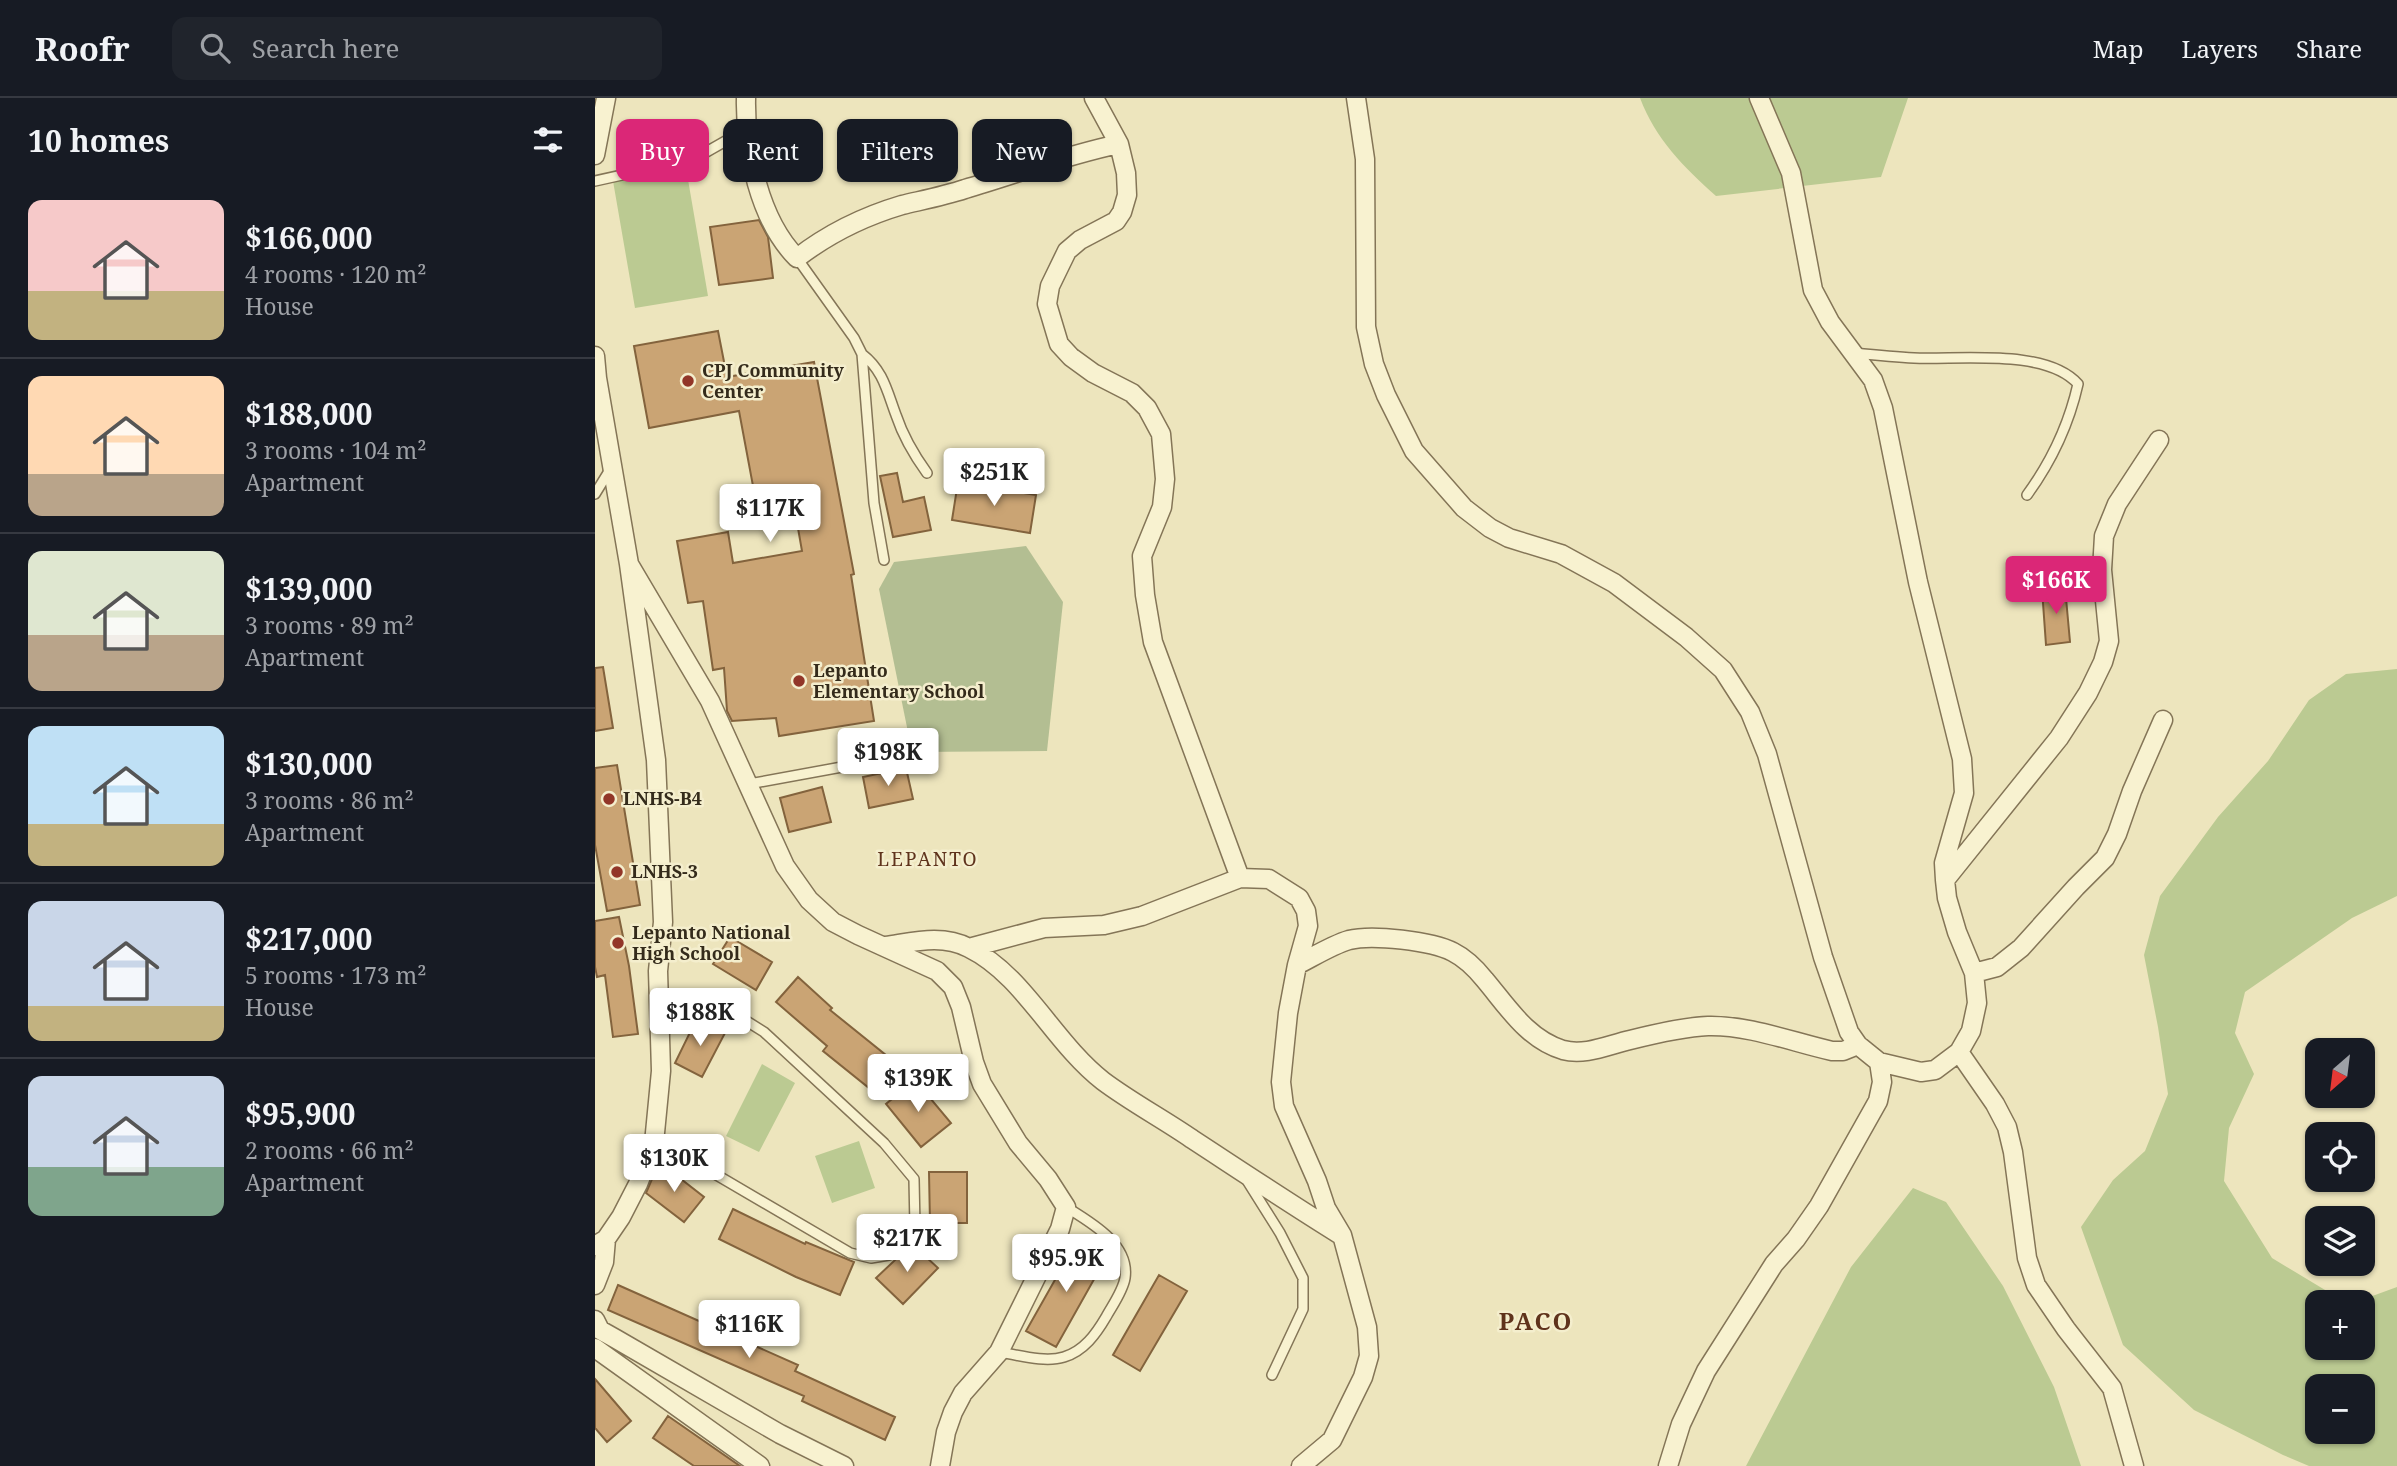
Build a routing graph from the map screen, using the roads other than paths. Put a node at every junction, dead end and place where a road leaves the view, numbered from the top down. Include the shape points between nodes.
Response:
1 (605, 98) edge
2 (745, 98) edge
3 (1094, 98) edge
4 (1356, 98) edge
5 (1759, 98) edge
6 (745, 119) edge
7 (723, 143) edge
8 (1119, 144) junction
9 (595, 155) edge
10 (595, 181) edge
11 (758, 182) edge
12 (797, 258) junction
13 (1854, 353) junction
14 (862, 354) junction
15 (595, 356) edge
16 (601, 436) edge
17 (2159, 440) dead end
18 (613, 465) junction
19 (927, 473) dead end
20 (595, 494) edge
21 (2027, 495) dead end
22 (884, 561) dead end
23 (629, 564) junction
24 (2162, 720) dead end
25 (869, 762) dead end
26 (749, 784) junction
27 (1240, 878) junction
28 (1945, 880) junction
29 (886, 946) junction
30 (969, 948) junction
31 (1297, 965) junction
32 (1974, 973) junction
33 (660, 1035) junction
34 (1858, 1045) junction
35 (1959, 1052) junction
36 (1879, 1062) junction
37 (654, 1143) junction
38 (1242, 1171) junction
39 (1066, 1207) junction
40 (1342, 1235) junction
41 (601, 1243) edge
42 (595, 1285) edge
43 (595, 1320) edge
44 (595, 1348) edge
45 (999, 1352) junction
46 (1272, 1375) dead end
47 (760, 1466) edge
48 (844, 1466) edge
49 (940, 1466) edge
50 (1301, 1466) edge
51 (1668, 1466) edge
52 (2134, 1466) edge

1 - 9 street
2 - 6 street
3 - 8 street
4 - 34 street via 1365,159 1366,327 1374,364 1414,451 1464,508 1490,528 1561,554 1613,583 1723,670 1750,712 1766,754 1823,957 1849,1032
5 - 13 street via 1791,173 1812,290
7 - 10 lane via 694,159
8 - 12 street via 899,206 844,228
8 - 27 street via 1127,195 1122,212 1116,221 1067,251 1050,286 1047,304 1059,344 1093,373 1132,393 1147,408 1161,435 1162,507 1142,556 1153,642
11 - 12 street via 764,205
12 - 14 lane
13 - 21 lane via 2018,360 2070,375 2078,384 2073,405 2046,468
13 - 28 street via 1873,380 1883,408 1918,582 1962,759 1964,793 1944,863
14 - 19 lane via 879,370 914,455
14 - 22 lane via 874,503
15 - 16 street
16 - 18 street
17 - 28 street via 2117,504 2104,536 2102,570 2109,641 2088,693 2059,738
18 - 20 lane
18 - 23 street
23 - 26 street via 710,701
23 - 33 street via 656,760 663,922 658,971
24 - 32 street via 2105,858 2021,948 1997,967
25 - 26 lane
26 - 29 street via 785,866 809,900 833,922
27 - 30 street via 1130,919 1044,928
27 - 31 street via 1269,879 1299,898 1308,926
28 - 32 street via 1957,932
29 - 30 street via 948,940
29 - 39 street via 937,971 953,987 982,1084 1018,1143
30 - 38 street via 1004,972 1064,1044 1103,1080
31 - 34 street via 1347,940 1373,936 1442,947 1471,965 1513,1017 1539,1037 1561,1049 1582,1053 1706,1026 1733,1027 1832,1051
31 - 40 street via 1281,1082 1284,1106 1325,1208
32 - 35 street via 1977,1003 1971,1031
33 - 37 street
33 - 37 lane via 698,1008 720,1009 764,1031 884,1143 913,1179 915,1227 904,1244 889,1255 871,1258 850,1253
34 - 36 street
35 - 36 street via 1935,1070 1921,1072
35 - 52 street via 2007,1127 2036,1285 2112,1388
36 - 51 street via 1882,1082 1878,1101 1819,1206 1774,1264 1706,1371 1681,1424
37 - 41 street via 638,1184
38 - 40 street
38 - 46 lane via 1303,1278 1303,1309
39 - 45 street via 1060,1229
39 - 45 lane via 1116,1247 1125,1278 1116,1299 1094,1336 1063,1358
40 - 50 street via 1367,1327 1369,1356 1332,1440
41 - 42 street via 604,1262
43 - 48 street via 600,1330 615,1339
44 - 47 street
45 - 49 street via 953,1412

